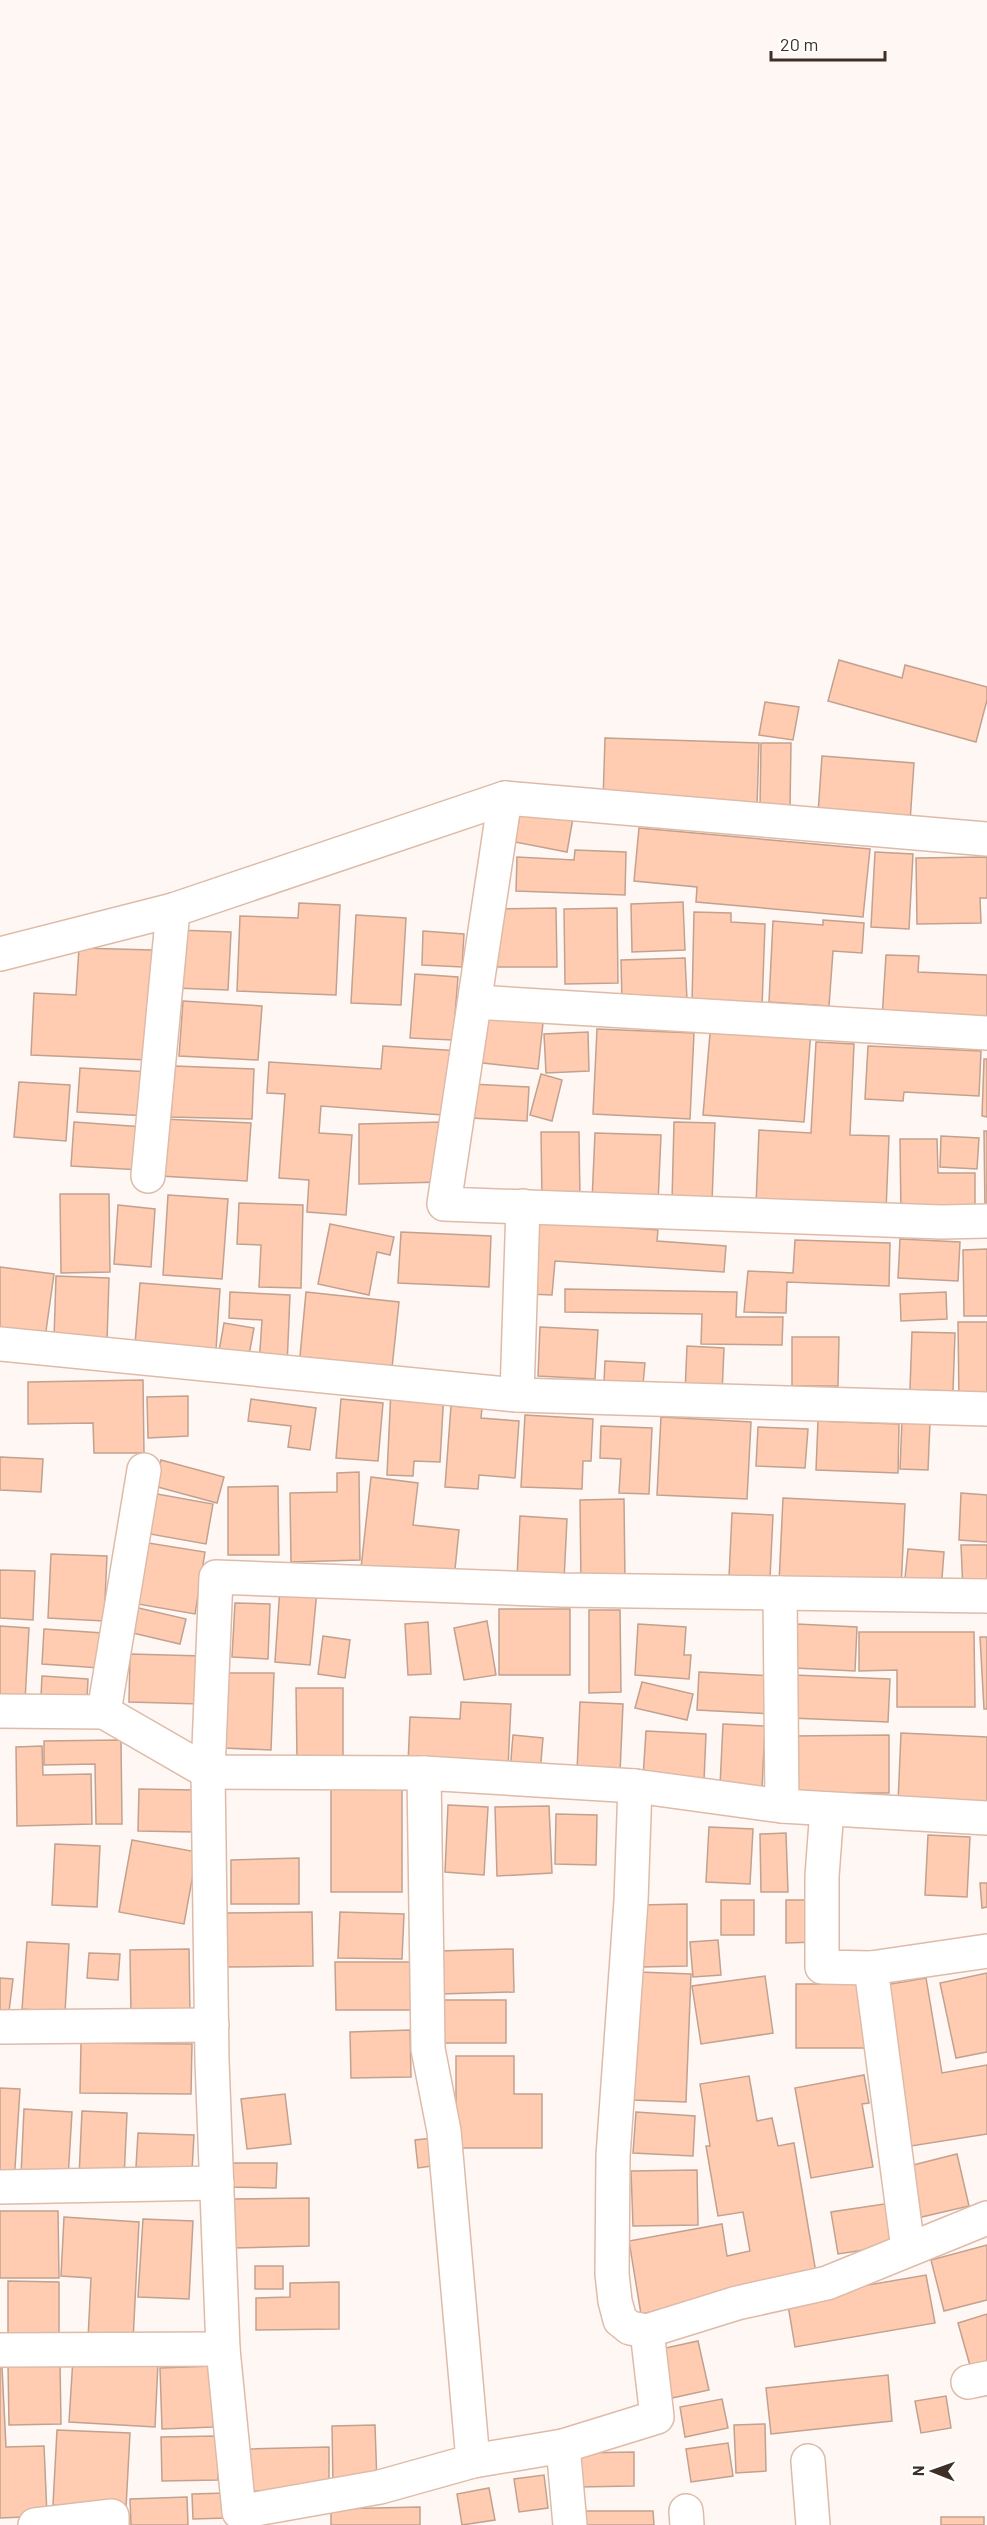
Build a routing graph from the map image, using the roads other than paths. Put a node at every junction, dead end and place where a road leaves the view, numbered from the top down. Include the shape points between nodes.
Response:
1 (505, 798) junction
2 (987, 839) edge
3 (172, 910) junction
4 (0, 954) edge
5 (476, 1002) junction
6 (987, 1033) edge
7 (148, 1176) dead end
8 (523, 1206) junction
9 (987, 1221) edge
10 (0, 1344) edge
11 (517, 1395) junction
12 (987, 1409) edge
13 (144, 1470) dead end
14 (780, 1593) junction
15 (987, 1596) edge
16 (0, 1711) edge
17 (104, 1712) junction
18 (208, 1772) junction
19 (424, 1773) junction
20 (635, 1786) junction
21 (782, 1806) junction
22 (827, 1809) junction
23 (987, 1818) edge
24 (987, 1951) edge
25 (871, 1968) junction
26 (212, 2025) junction
27 (0, 2027) edge
28 (217, 2183) junction
29 (0, 2187) edge
30 (987, 2218) edge
31 (908, 2249) junction
32 (647, 2331) junction
33 (223, 2349) junction
34 (0, 2350) edge
35 (563, 2446) junction
36 (472, 2460) junction
37 (808, 2461) dead end
38 (35, 2525) edge
39 (112, 2525) edge
40 (570, 2525) edge
41 (813, 2525) edge

1 - 2 street
1 - 3 street
1 - 5 street
3 - 4 street
3 - 7 street
5 - 6 street
5 - 8 street via 444,1204
8 - 9 street
8 - 11 street
10 - 11 street
11 - 12 street
13 - 17 street
14 - 15 street
14 - 18 street via 562,1590 216,1577
14 - 21 street
16 - 17 street
17 - 18 street
18 - 19 street
18 - 26 street
19 - 20 street
19 - 36 street via 428,2049 444,2131
20 - 21 street
20 - 32 street via 613,2156 612,2274 620,2320 630,2328
21 - 22 street
22 - 23 street
22 - 25 street via 822,1967
24 - 25 street
25 - 31 street
26 - 27 street
26 - 28 street
28 - 29 street
28 - 33 street
30 - 31 street
31 - 32 street via 827,2283 736,2303
32 - 35 street via 657,2417
33 - 34 street
33 - 36 street via 238,2512 380,2487
35 - 36 street
35 - 40 street
37 - 41 street
38 - 39 street via 112,2516

